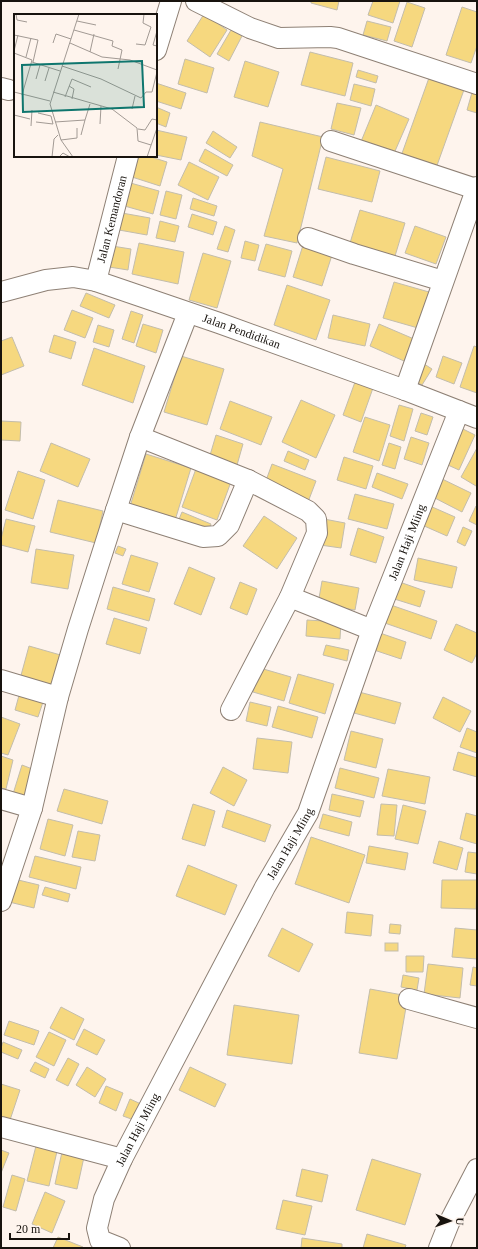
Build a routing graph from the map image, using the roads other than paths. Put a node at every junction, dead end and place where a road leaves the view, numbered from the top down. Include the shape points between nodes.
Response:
1 (172, 1) edge
2 (196, 1) edge
3 (157, 47) edge
4 (477, 84) edge
5 (331, 141) dead end
6 (128, 157) edge
7 (477, 188) edge
8 (308, 238) dead end
9 (96, 282) junction
10 (443, 282) junction
11 (1, 292) edge
12 (188, 313) junction
13 (405, 390) junction
14 (459, 411) junction
15 (477, 418) edge
16 (140, 437) junction
17 (248, 480) junction
18 (116, 510) junction
19 (290, 597) junction
20 (372, 630) junction
21 (1, 680) edge
22 (58, 697) junction
23 (231, 710) dead end
24 (1, 799) edge
25 (32, 808) junction
26 (1, 901) edge
27 (409, 999) dead end
28 (477, 1018) edge
29 (1, 1127) edge
30 (122, 1159) junction
31 (477, 1169) edge
32 (120, 1248) edge
33 (439, 1248) edge

1 - 3 street
2 - 4 street via 266,35 279,38 338,38
5 - 7 street
6 - 9 street, Jalan Kemandoran
7 - 10 street
8 - 10 street
9 - 11 street, Jalan Pendidikan via 73,277 46,280
9 - 12 street, Jalan Pendidikan
10 - 13 street
12 - 13 street, Jalan Pendidikan
12 - 16 street
13 - 14 street, Jalan Pendidikan
14 - 15 street, Jalan Pendidikan
14 - 20 street, Jalan Haji Miing
16 - 17 street
16 - 18 street
17 - 18 street via 229,525 218,536 203,537
17 - 19 street via 308,511 316,519 317,533
18 - 22 street
19 - 20 street
19 - 23 street
20 - 30 street, Jalan Haji Miing via 308,814 265,887
21 - 22 street
22 - 25 street
24 - 25 street
25 - 26 street
27 - 28 street
29 - 30 street
30 - 32 street, Jalan Haji Miing via 104,1199 97,1228 100,1240
31 - 33 street

